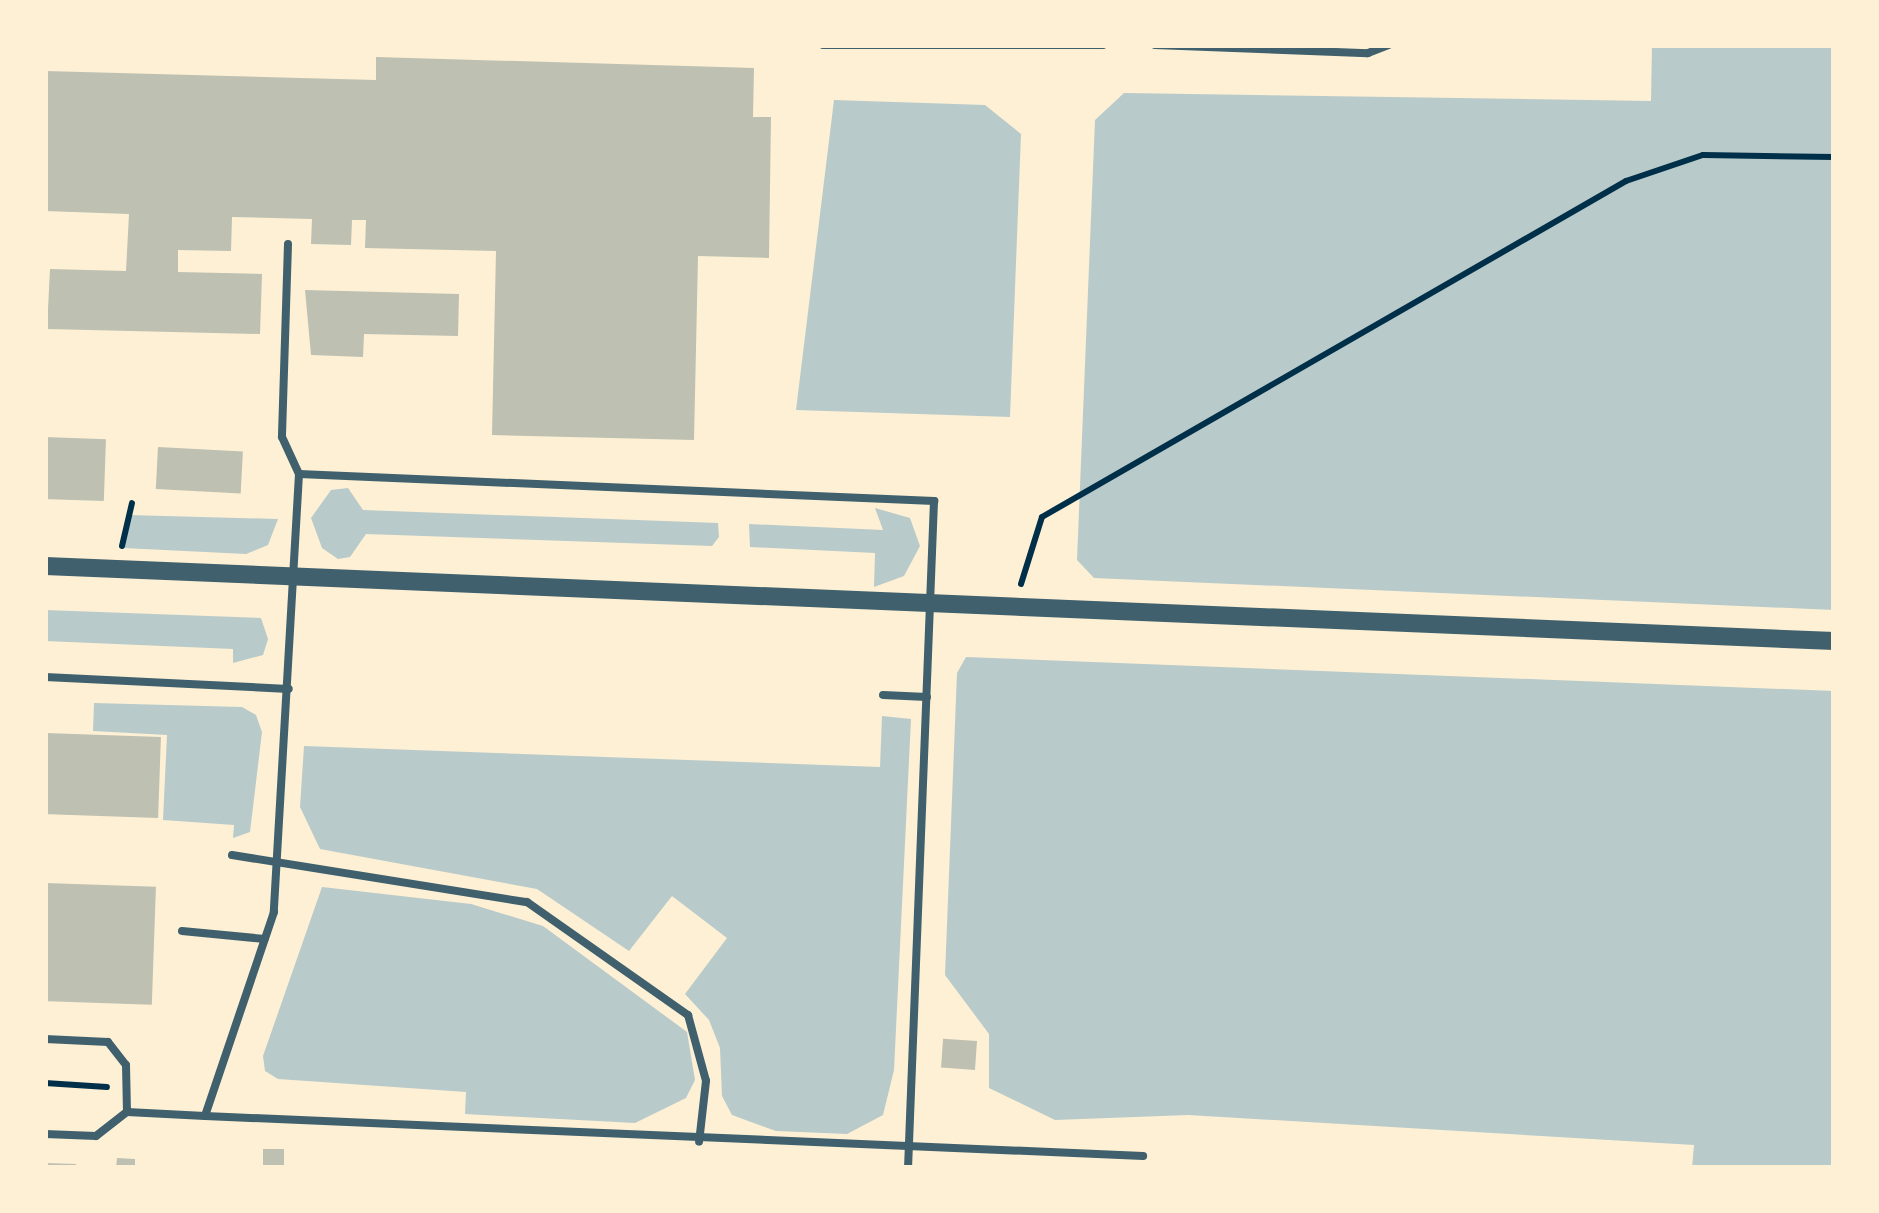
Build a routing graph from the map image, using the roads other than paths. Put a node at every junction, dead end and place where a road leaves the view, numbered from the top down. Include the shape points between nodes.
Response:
1 (823, 45) edge
2 (1103, 45) edge
3 (1155, 45) edge
4 (1389, 45) edge
5 (288, 244) dead end
6 (299, 474) junction
7 (45, 566) edge
8 (296, 576) junction
9 (931, 602) junction
10 (1834, 641) edge
11 (45, 677) edge
12 (290, 689) junction
13 (883, 695) dead end
14 (927, 698) junction
15 (232, 855) dead end
16 (277, 857) junction
17 (182, 931) dead end
18 (265, 939) junction
19 (655, 971) dead end
20 (648, 980) junction
21 (45, 1039) edge
22 (127, 1112) junction
23 (205, 1116) junction
24 (45, 1134) edge
25 (699, 1142) junction
26 (909, 1152) junction
27 (1143, 1156) dead end
28 (908, 1168) edge

1 - 2 lane
3 - 4 lane via 1368,53
5 - 6 lane via 282,437
6 - 8 lane
6 - 9 lane via 934,501
7 - 8 street
8 - 9 street
8 - 12 lane
9 - 10 street
9 - 14 lane
11 - 12 lane
12 - 16 lane
13 - 14 lane
14 - 26 lane
15 - 16 lane
16 - 18 lane
16 - 20 lane via 526,902
17 - 18 lane
18 - 23 lane
19 - 20 lane
20 - 25 lane via 688,1015 701,1044
21 - 22 lane via 108,1042 126,1065
22 - 23 lane
22 - 24 lane via 96,1136
23 - 25 lane
25 - 26 lane
26 - 27 lane
26 - 28 lane

